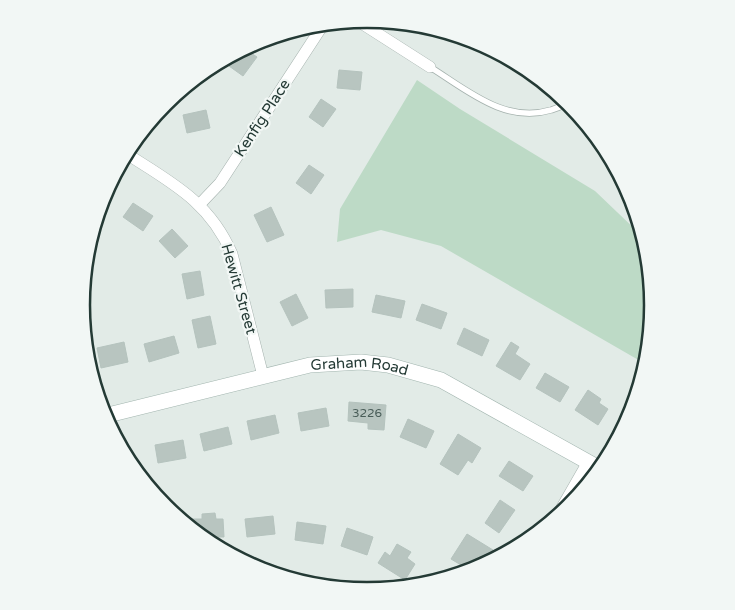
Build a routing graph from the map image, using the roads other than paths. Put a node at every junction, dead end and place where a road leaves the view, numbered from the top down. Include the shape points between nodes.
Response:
1 (369, 28) edge
2 (317, 32) edge
3 (430, 67) joint
4 (560, 105) edge
5 (133, 158) edge
6 (200, 204) junction
7 (263, 376) junction
8 (112, 414) edge
9 (592, 464) edge
10 (575, 489) edge

1 - 3 street
2 - 6 street, Kenfig Place via 220,183
3 - 4 lane via 510,113 538,114
5 - 6 street, Hewitt Street
6 - 7 street, Hewitt Street via 224,236 232,254
7 - 8 street, Graham Road
7 - 9 street, Graham Road via 335,362 388,365 415,371 441,380
9 - 10 street

